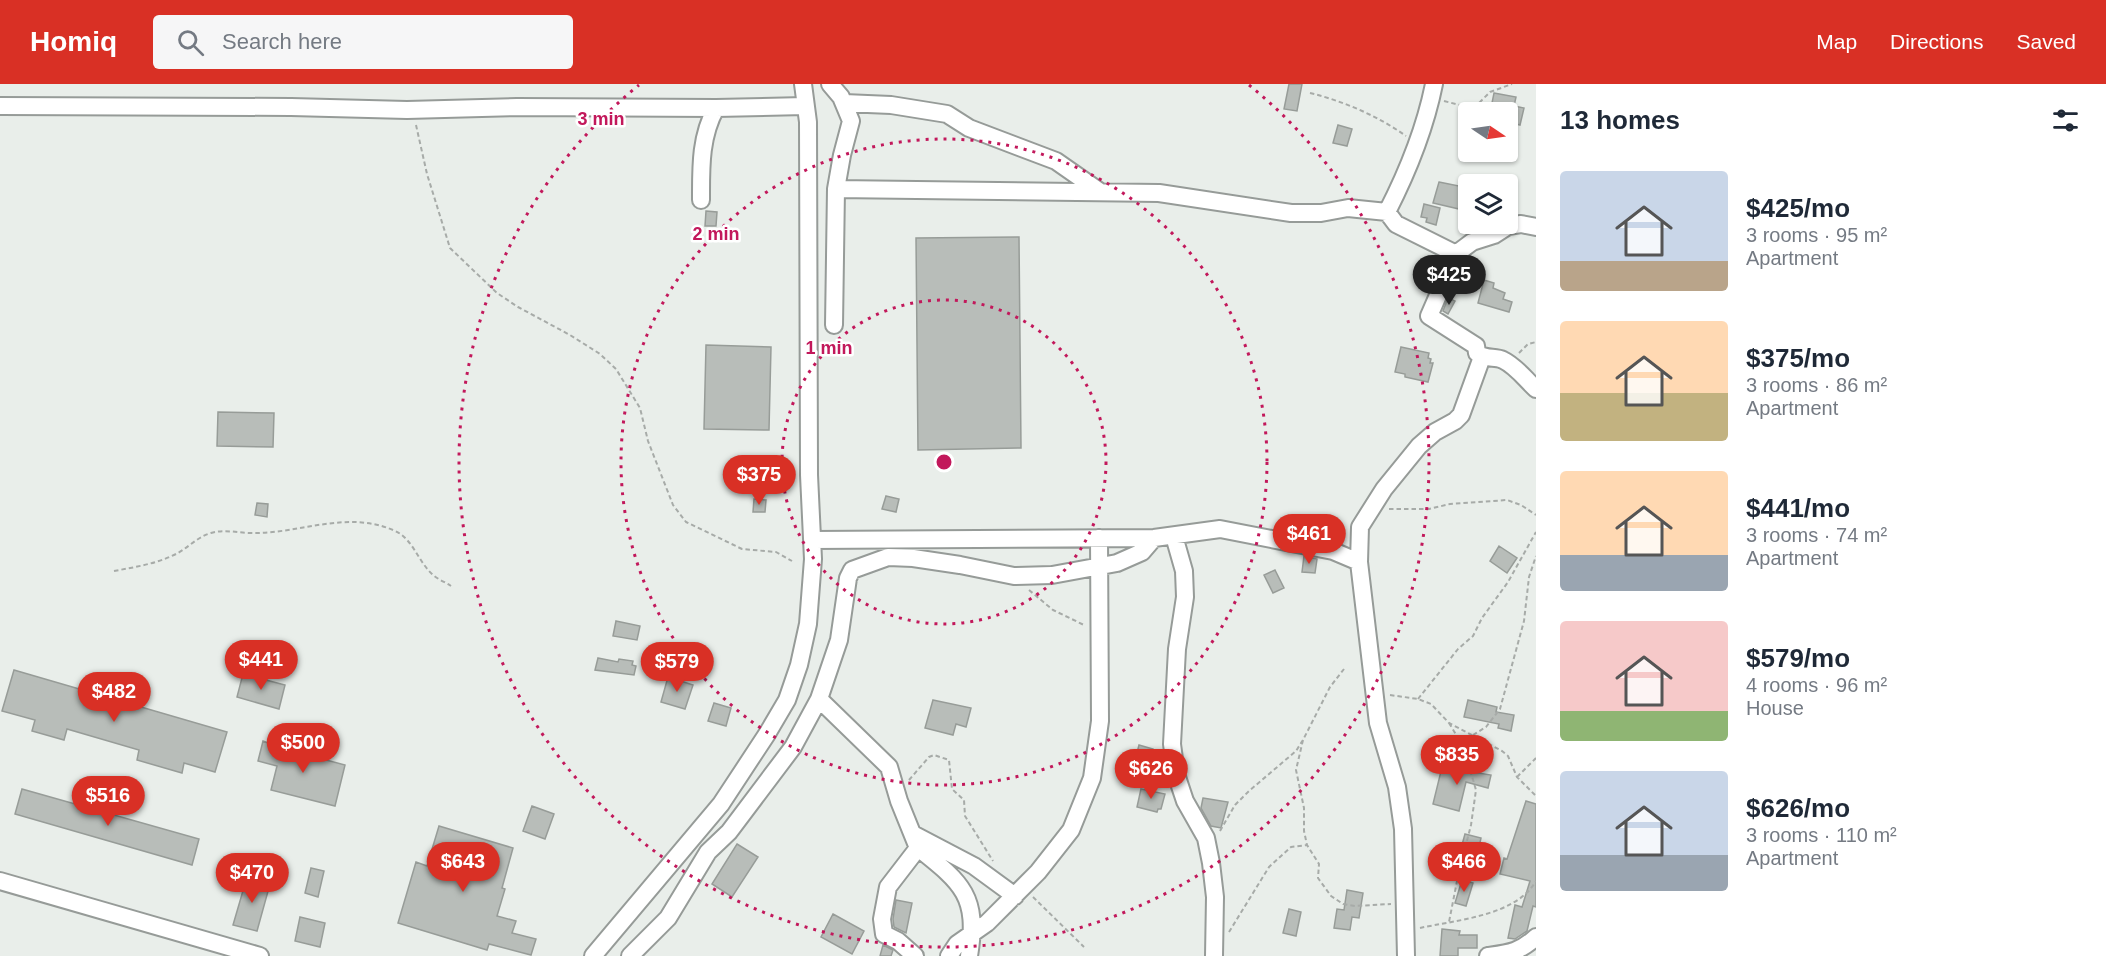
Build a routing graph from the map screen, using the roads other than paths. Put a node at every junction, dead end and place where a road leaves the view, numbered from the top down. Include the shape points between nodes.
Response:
1 (803, 84) edge
2 (830, 84) edge
3 (1432, 92) edge
4 (844, 103) junction
5 (0, 106) edge
6 (805, 106) junction
7 (716, 108) junction
8 (836, 189) junction
9 (1100, 191) junction
10 (701, 200) dead end
11 (1387, 212) junction
12 (1536, 227) edge
13 (1456, 254) junction
14 (834, 325) dead end
15 (1482, 357) junction
16 (1536, 389) edge
17 (1174, 536) junction
18 (1098, 538) junction
19 (1154, 538) junction
20 (812, 540) junction
21 (1359, 562) junction
22 (1100, 566) junction
23 (819, 699) junction
24 (915, 841) junction
25 (0, 881) edge
26 (1019, 892) junction
27 (973, 933) junction
28 (1536, 937) edge
29 (1214, 953) edge
30 (260, 956) edge
31 (593, 956) edge
32 (630, 956) edge
33 (915, 956) edge
34 (949, 956) edge
35 (969, 956) edge
36 (1406, 956) edge
37 (1488, 956) edge

1 - 6 street
2 - 4 street
3 - 11 street via 1418,144
4 - 8 street via 851,121
4 - 9 street via 891,105 947,114 969,128 1056,161
5 - 7 street
6 - 7 street
6 - 20 street
7 - 10 street via 709,120 702,152
8 - 9 street
8 - 14 street
9 - 11 street via 1159,193 1291,213 1348,208
11 - 13 street via 1396,224
12 - 13 street via 1508,226
13 - 15 street via 1430,316 1476,346
15 - 16 street via 1500,358
15 - 21 street via 1461,415 1419,446 1360,527
17 - 19 street
17 - 21 street via 1220,529 1333,552
17 - 29 street via 1184,571 1185,597 1177,649 1172,744 1185,801 1206,838 1210,857 1215,897
18 - 19 street
18 - 20 street
18 - 22 street
19 - 22 street via 1142,552
20 - 31 street via 808,624 800,665 787,700 721,804
21 - 36 street via 1378,723 1397,788 1403,829
22 - 23 street via 1014,576 948,563 888,557 852,570 839,640
22 - 26 street via 1100,721 1092,778 1071,830
23 - 24 street via 889,767
23 - 32 street via 792,747 729,832 708,852 668,918
24 - 26 street via 974,866
24 - 27 street via 952,875 968,898
24 - 33 street via 888,887 882,919 884,934
25 - 30 street
26 - 27 street
27 - 34 street via 957,944
27 - 35 street
28 - 37 street via 1525,948

